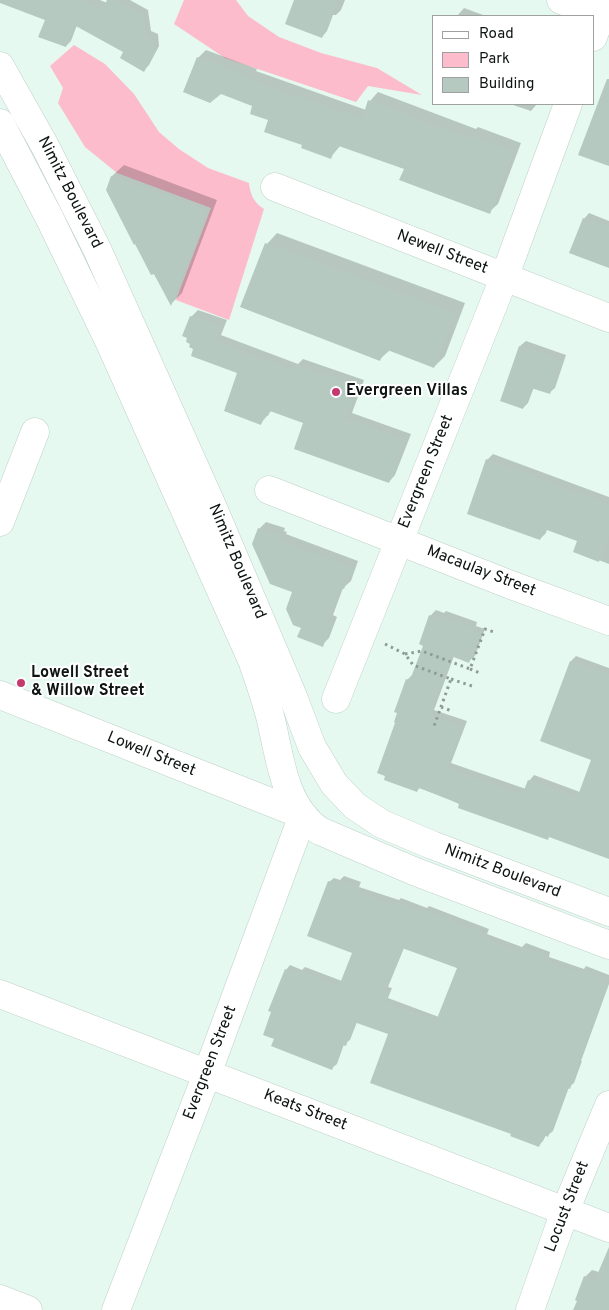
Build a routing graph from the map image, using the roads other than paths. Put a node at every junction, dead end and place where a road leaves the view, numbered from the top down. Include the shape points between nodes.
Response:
1 (561, 0) edge
2 (600, 17) edge
3 (0, 66) edge
4 (568, 105) edge
5 (0, 123) edge
6 (275, 188) dead end
7 (504, 278) junction
8 (609, 318) edge
9 (35, 432) dead end
10 (269, 490) dead end
11 (0, 522) edge
12 (400, 540) junction
13 (609, 621) edge
14 (0, 695) edge
15 (336, 699) dead end
16 (303, 815) junction
17 (402, 833) junction
18 (609, 912) edge
19 (609, 944) edge
20 (0, 994) edge
21 (207, 1074) junction
22 (609, 1106) edge
23 (565, 1211) junction
24 (609, 1228) edge
25 (0, 1299) edge
26 (28, 1310) edge
27 (116, 1310) edge
28 (530, 1310) edge

1 - 2 street
3 - 17 street, Nimitz Boulevard via 97,249 213,508 316,756 334,784 356,806
4 - 7 street, Evergreen Street
5 - 16 street, Nimitz Boulevard via 110,343 252,660 285,778
6 - 7 street, Newell Street
7 - 8 street, Newell Street
7 - 12 street, Evergreen Street
9 - 11 street
10 - 12 street, Macaulay Street
12 - 13 street, Macaulay Street
12 - 15 street, Evergreen Street
14 - 16 street, Lowell Street
16 - 17 street
16 - 19 street, Nimitz Boulevard via 320,831 370,854
16 - 21 street, Evergreen Street
17 - 18 street, Nimitz Boulevard
20 - 21 street, Keats Street
21 - 23 street, Keats Street
21 - 27 street, Evergreen Street
22 - 23 street, Locust Street
23 - 24 street, Keats Street
23 - 28 street, Locust Street
25 - 26 street

